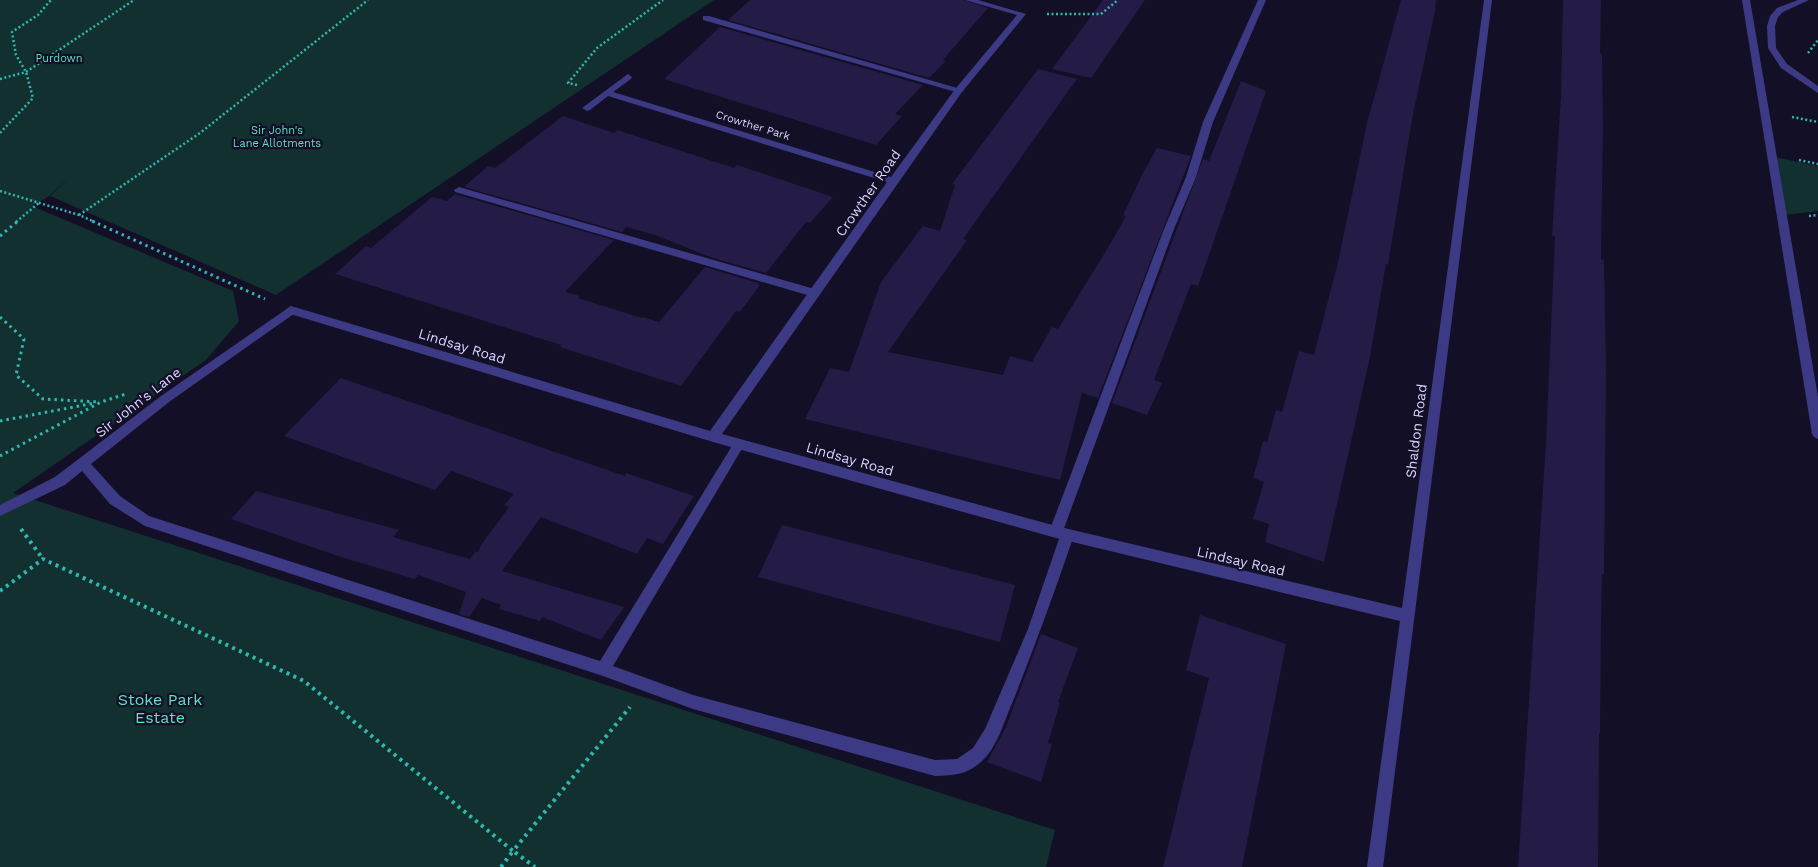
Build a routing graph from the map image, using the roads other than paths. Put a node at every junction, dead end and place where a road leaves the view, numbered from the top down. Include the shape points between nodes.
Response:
1 (969, 0) edge
2 (1262, 0) edge
3 (1488, 0) edge
4 (1746, 0) edge
5 (1806, 0) edge
6 (706, 18) dead end
7 (628, 77) dead end
8 (959, 90) junction
9 (1818, 90) edge
10 (606, 93) junction
11 (587, 108) dead end
12 (893, 181) junction
13 (459, 190) dead end
14 (814, 293) junction
15 (291, 310) joint
16 (1818, 434) edge
17 (713, 437) junction
18 (739, 444) junction
19 (84, 464) junction
20 (3, 509) edge
21 (1061, 534) junction
22 (1407, 616) junction
23 (603, 669) junction
24 (1375, 867) edge

1 - 8 street, Crowther Road via 1022,14
2 - 21 street via 1208,122
3 - 22 street, Shaldon Road
4 - 16 street
5 - 9 street via 1780,10 1774,16 1772,48 1784,66
6 - 8 street
7 - 10 street
8 - 12 street, Crowther Road
10 - 11 street
10 - 12 street, Crowther Park
12 - 14 street, Crowther Road
13 - 14 street
14 - 17 street, Crowther Road
15 - 17 street, Lindsay Road
15 - 19 street, Sir John's Lane via 165,399
17 - 18 street, Lindsay Road
18 - 21 street, Lindsay Road
18 - 23 street
19 - 20 street, Sir John's Lane via 60,482
19 - 23 street via 115,500 145,520
21 - 22 street, Lindsay Road
21 - 23 street via 1035,629 991,734 979,753 960,767 936,768 693,702
22 - 24 street, Shaldon Road

